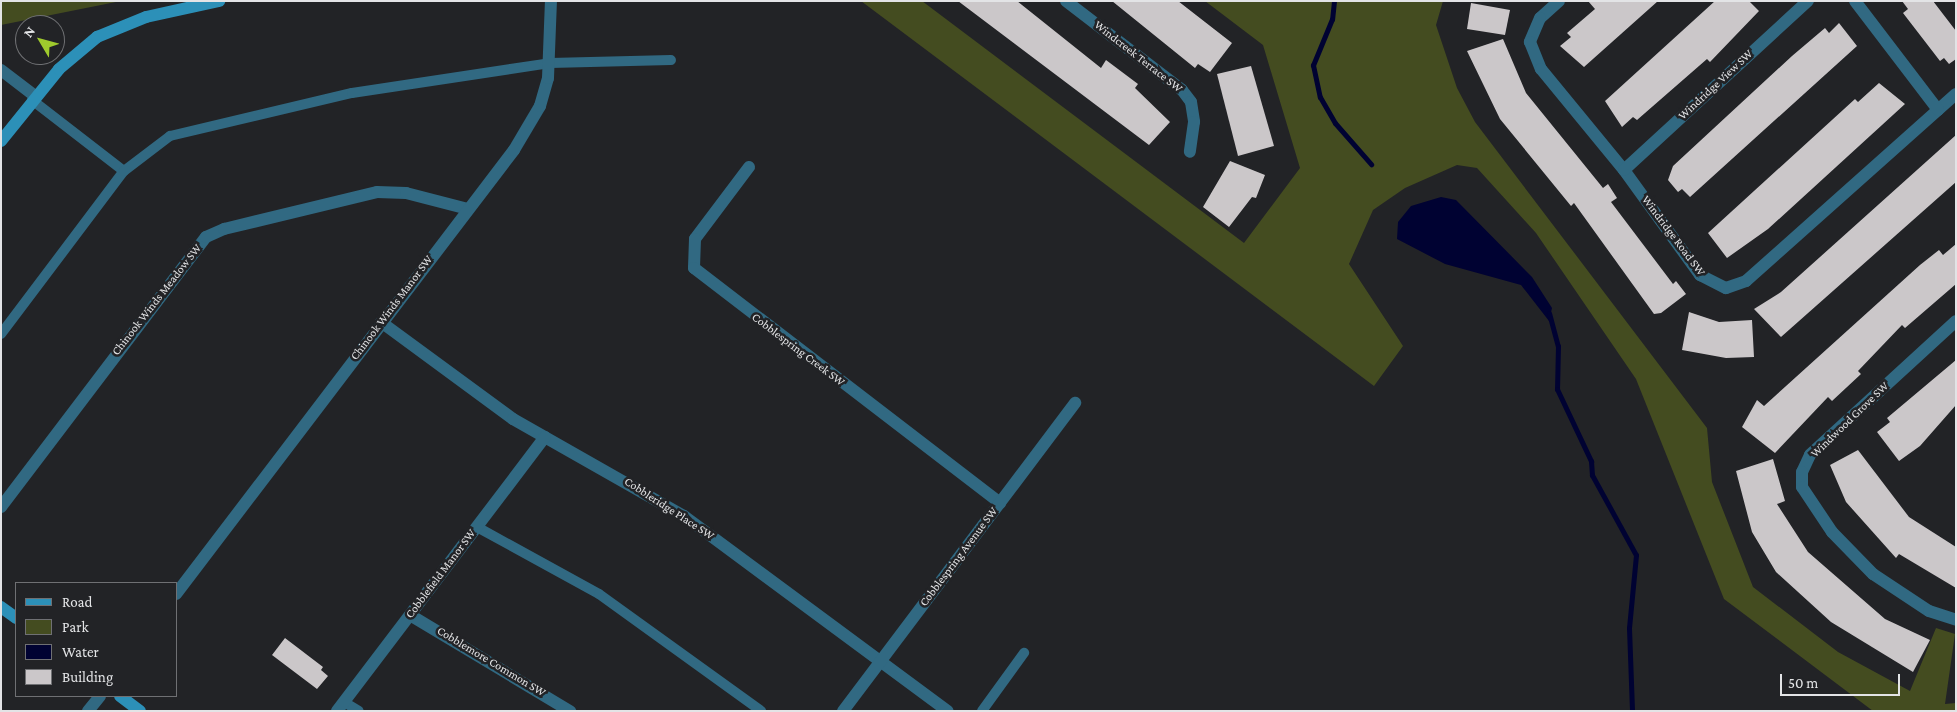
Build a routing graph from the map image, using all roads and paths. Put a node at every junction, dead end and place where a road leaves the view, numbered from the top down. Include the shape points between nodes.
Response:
1 (219, 1) edge
2 (551, 1) edge
3 (1066, 1) edge
4 (1559, 1) edge
5 (1808, 1) edge
6 (1856, 1) edge
7 (671, 60) dead end
8 (550, 63) junction
9 (1, 70) edge
10 (1956, 94) edge
11 (34, 98) junction
12 (1938, 110) junction
13 (1, 141) edge
14 (1190, 152) dead end
15 (749, 167) dead end
16 (1624, 170) junction
17 (124, 171) junction
18 (468, 209) junction
19 (1956, 321) edge
20 (381, 322) junction
21 (1, 334) edge
22 (1075, 403) dead end
23 (545, 437) junction
24 (1000, 503) junction
25 (1, 507) edge
26 (477, 527) junction
27 (178, 591) edge
28 (1, 607) edge
29 (410, 615) junction
30 (15, 617) edge
31 (1956, 620) edge
32 (1024, 653) dead end
33 (881, 661) junction
34 (99, 697) edge
35 (121, 697) edge
36 (341, 706) edge
37 (88, 711) edge
38 (140, 711) edge
39 (359, 711) edge
40 (570, 711) edge
41 (761, 711) edge
42 (843, 711) edge
43 (948, 711) edge
44 (982, 711) edge

1 - 11 street via 146,17 97,37
2 - 8 street, Chinook Winds Manor SW
3 - 14 street, Windcreek Terrace SW via 1182,90 1191,102 1194,122
4 - 16 street, Windridge Road SW via 1540,18 1530,42 1541,69
5 - 16 street, Windridge View SW
6 - 12 street
7 - 8 lane
8 - 17 lane via 352,93 272,115 194,128 155,144
8 - 18 street, Chinook Winds Manor SW via 540,106 531,123
9 - 11 street
10 - 12 street, Windridge Road SW
11 - 13 street
11 - 17 lane
12 - 16 street, Windridge Road SW via 1746,281 1726,288 1700,275
15 - 24 street, Cobblespring Creek SW via 695,239 694,268
17 - 21 lane
18 - 20 street, Chinook Winds Manor SW
18 - 25 street, Chinook Winds Meadow SW via 406,193 378,192 224,229 206,237
19 - 31 street, Windwood Grove SW via 1810,455 1802,472 1802,487 1832,532 1873,574 1929,611
20 - 23 street, Cobbleridge Place SW
20 - 27 street, Chinook Winds Manor SW
22 - 24 street, Cobblespring Avenue SW
23 - 26 street, Cobblefield Manor SW
23 - 33 street, Cobbleridge Place SW via 684,516
24 - 33 street, Cobblespring Avenue SW
26 - 29 street, Cobblefield Manor SW
26 - 41 lane via 598,594
28 - 30 street
29 - 36 street, Cobblefield Manor SW
29 - 40 street, Cobblemore Common SW
32 - 44 lane
33 - 42 street, Cobblespring Avenue SW
33 - 43 street, Cobbleridge Place SW
34 - 37 street
35 - 38 street
36 - 39 lane

